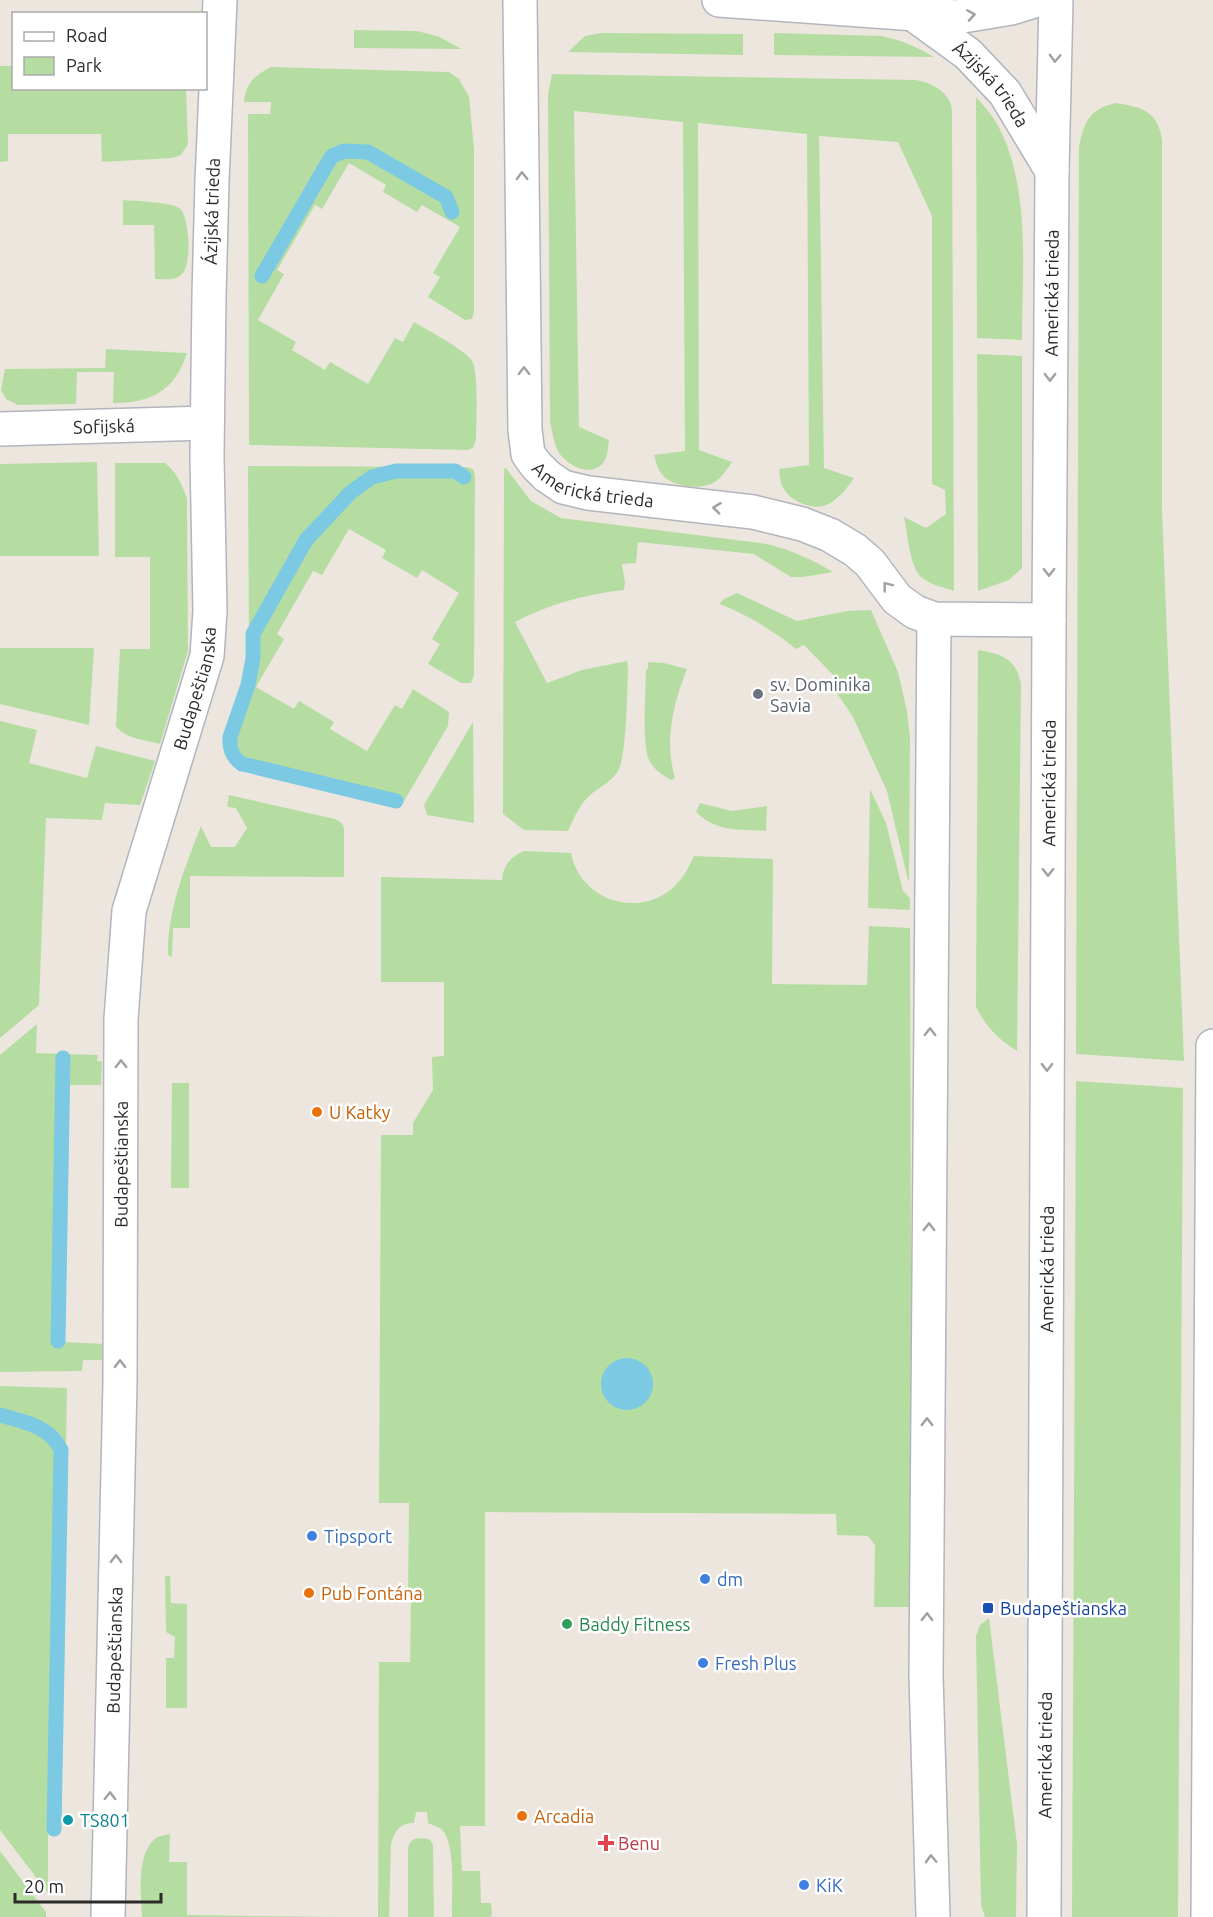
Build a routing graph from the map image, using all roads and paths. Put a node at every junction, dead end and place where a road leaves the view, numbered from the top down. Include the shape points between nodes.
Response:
1 (220, 0) edge
2 (520, 0) edge
3 (718, 0) edge
4 (1037, 0) edge
5 (1056, 0) edge
6 (913, 14) junction
7 (1052, 171) junction
8 (207, 423) junction
9 (0, 429) edge
10 (934, 619) junction
11 (1048, 620) junction
12 (1213, 1046) edge
13 (108, 1917) edge
14 (933, 1917) edge
15 (1044, 1917) edge
16 (1208, 1917) edge

1 - 8 street, Ázijská trieda
10 -> 2 street, Americká trieda via 897,599 870,563 830,535 753,512 563,487 528,454
3 - 6 street, Ázijská trieda
6 -> 4 street, Ázijská trieda via 957,17
5 -> 7 street, Americká trieda
6 - 7 street, Ázijská trieda via 968,54 1005,93
7 -> 11 street, Americká trieda
8 - 9 street, Sofijská
13 -> 8 street, Budapeštianska via 120,1382 121,1019 129,911 207,656
10 - 11 street, Americká trieda
14 -> 10 street via 926,1640
11 -> 15 street, Americká trieda
12 - 16 street

